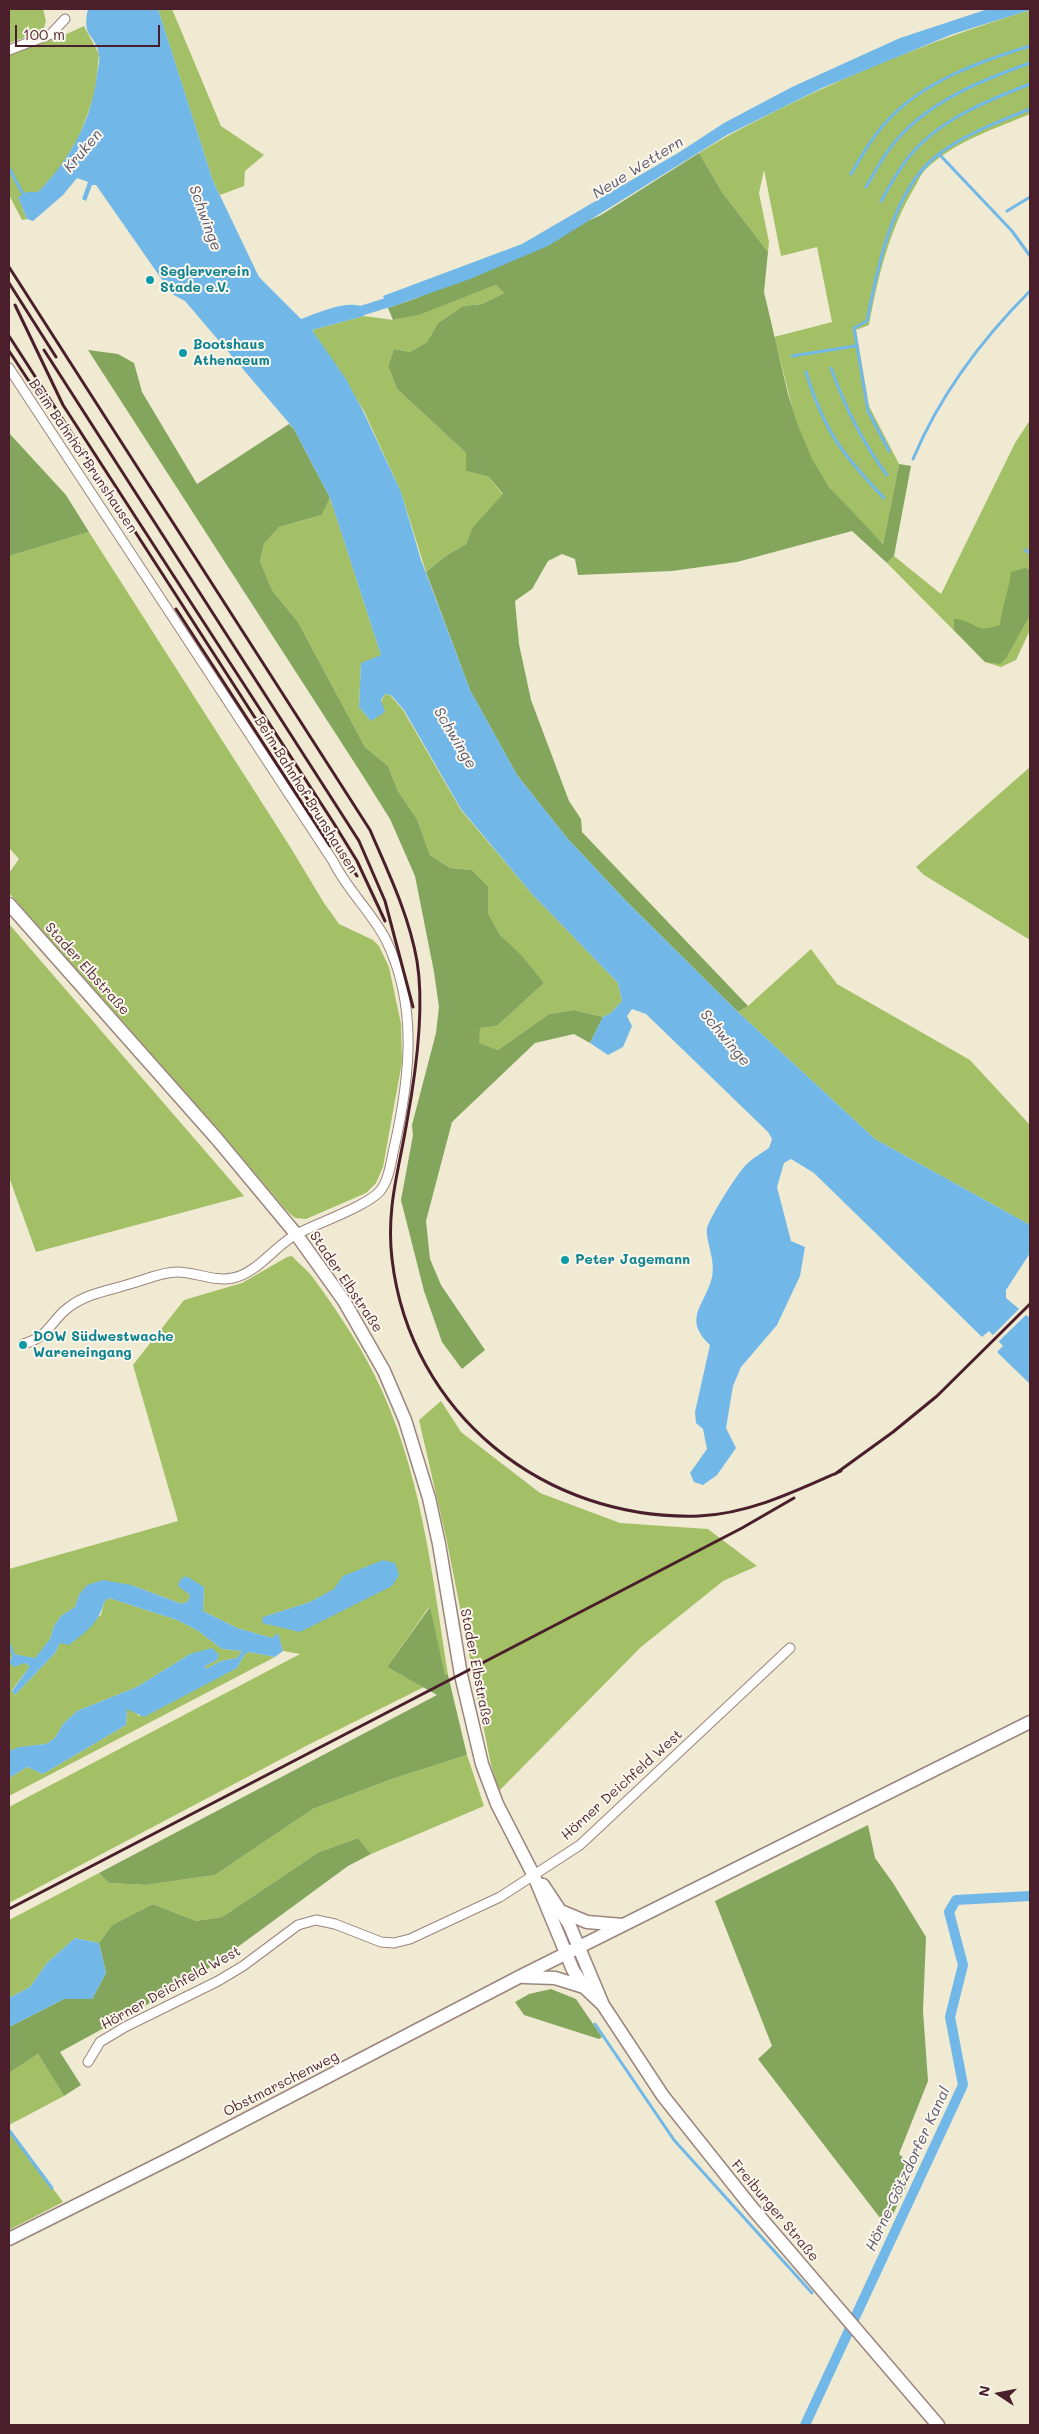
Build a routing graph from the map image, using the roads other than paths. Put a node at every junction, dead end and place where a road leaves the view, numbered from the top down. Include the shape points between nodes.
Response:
1 (65, 19) dead end
2 (9, 50) edge
3 (9, 368) edge
4 (9, 904) edge
5 (296, 1234) junction
6 (23, 1344) dead end
7 (790, 1648) dead end
8 (1030, 1722) edge
9 (534, 1876) junction
10 (562, 1911) junction
11 (623, 1925) junction
12 (580, 1947) junction
13 (567, 1954) junction
14 (521, 1976) junction
15 (584, 1987) junction
16 (603, 2005) junction
17 (88, 2062) dead end
18 (9, 2239) edge
19 (938, 2425) edge

1 - 2 street via 51,34
3 - 5 street, Beim Bahnhof Brunshausen via 247,728 341,878 370,914 386,940 399,974 410,1052 387,1178 379,1192 364,1202
4 - 5 main road, Stader Elbstraße via 217,1139
5 - 6 street, Beim Bahnhof Brunshausen via 262,1262 235,1278 219,1279 177,1272 82,1299 67,1308 48,1332 36,1341
5 - 9 main road, Stader Elbstraße via 344,1301 384,1371 405,1420 433,1516 461,1675 482,1764 497,1804
7 - 9 street, Hörner Deichfeld West via 580,1845
8 - 11 main road, Obstmarschenweg
9 - 10 main road, Stader Elbstraße
9 - 13 main road, Stader Elbstraße
9 - 17 street, Hörner Deichfeld West via 493,1900 410,1939 394,1943 381,1942 316,1920 298,1925 218,1981 100,2042
10 - 11 main road via 587,1922
10 - 12 main road, Stader Elbstraße
11 - 12 main road, Obstmarschenweg
12 - 13 main road, Obstmarschenweg
12 - 16 main road, Freiburger Straße
13 - 14 main road, Obstmarschenweg
13 - 15 main road, Freiburger Straße
14 - 15 main road via 555,1978
14 - 18 main road, Obstmarschenweg
15 - 16 main road, Freiburger Straße
16 - 19 main road, Freiburger Straße via 642,2067 690,2132

